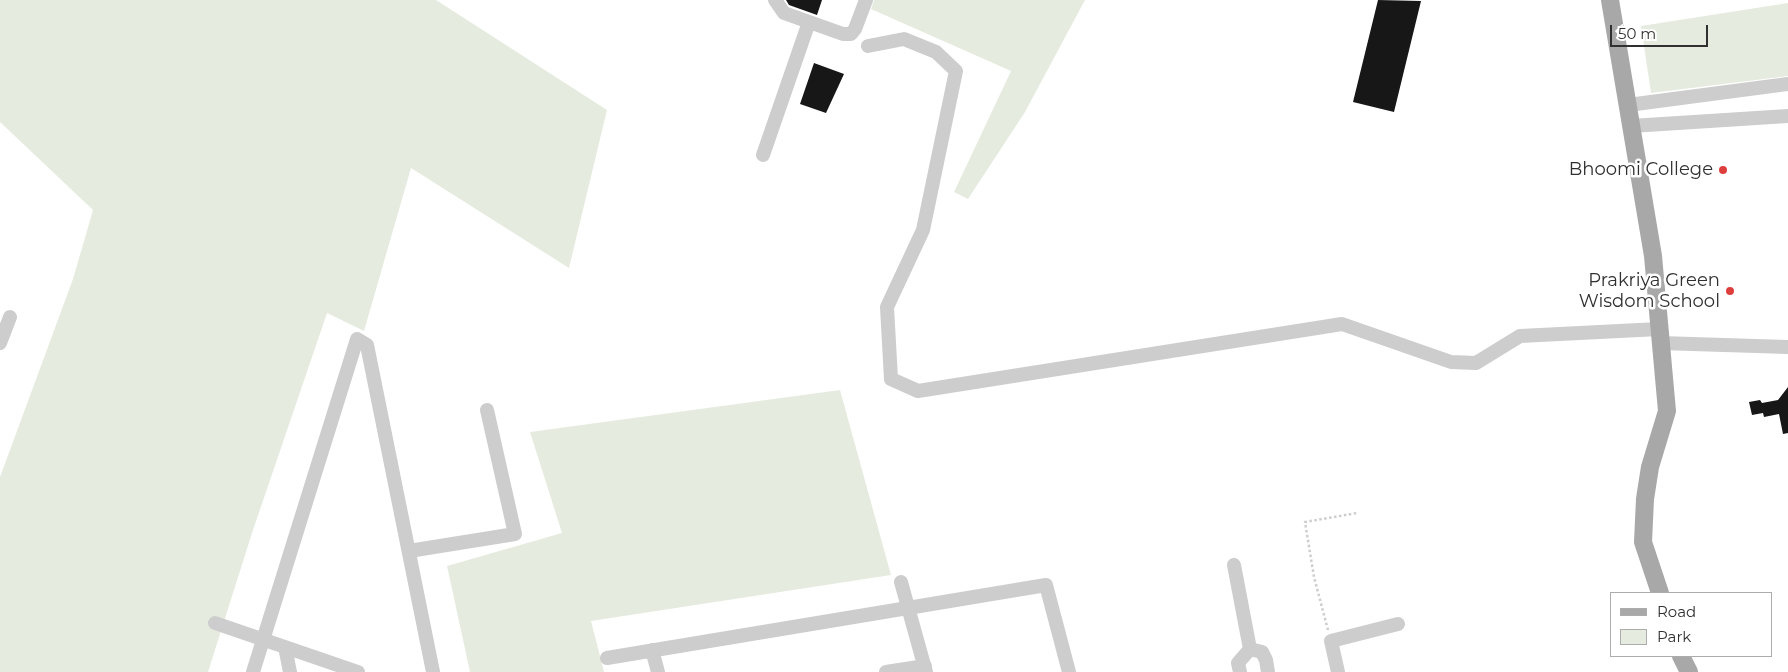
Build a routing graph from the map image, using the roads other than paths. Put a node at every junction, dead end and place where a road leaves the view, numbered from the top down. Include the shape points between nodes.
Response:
1 (775, 0) edge
2 (866, 0) edge
3 (1610, 0) edge
4 (809, 22) junction
5 (868, 46) dead end
6 (1788, 84) edge
7 (1628, 105) junction
8 (1788, 116) edge
9 (1631, 126) junction
10 (763, 155) dead end
11 (10, 316) dead end
12 (1659, 336) junction
13 (0, 343) edge
14 (1788, 347) edge
15 (486, 410) dead end
16 (409, 550) junction
17 (1234, 564) dead end
18 (901, 582) dead end
19 (1660, 592) edge
20 (909, 608) junction
21 (214, 623) dead end
22 (1398, 624) dead end
23 (263, 640) junction
24 (285, 647) junction
25 (1250, 649) junction
26 (652, 650) junction
27 (1682, 657) edge
28 (607, 658) dead end
29 (926, 669) edge
30 (253, 672) edge
31 (290, 672) edge
32 (358, 672) edge
33 (433, 672) edge
34 (658, 672) edge
35 (886, 672) edge
36 (1069, 672) edge
37 (1240, 672) edge
38 (1268, 672) edge
39 (1338, 672) edge
40 (1689, 672) edge

1 - 4 street via 784,13
2 - 4 street via 851,34
3 - 7 main road
4 - 10 street
5 - 12 street via 904,39 936,52 956,71 922,230 887,308 892,379 918,391 1342,324 1451,362 1476,363 1520,336
6 - 7 street
7 - 9 main road
8 - 9 street
9 - 12 main road via 1653,256
11 - 13 street
12 - 14 street
12 - 19 main road via 1666,411 1650,467 1644,542
15 - 16 street via 515,534
16 - 23 street via 367,345 357,339
16 - 33 street
17 - 25 street
18 - 20 street
20 - 26 street
20 - 29 street
20 - 36 street via 1046,586
21 - 23 street
22 - 39 street via 1331,641
23 - 24 street
23 - 30 street
24 - 31 street
24 - 32 street
25 - 37 street via 1238,663
25 - 38 street via 1262,652
26 - 28 street
26 - 34 street
27 - 40 main road
29 - 35 street

